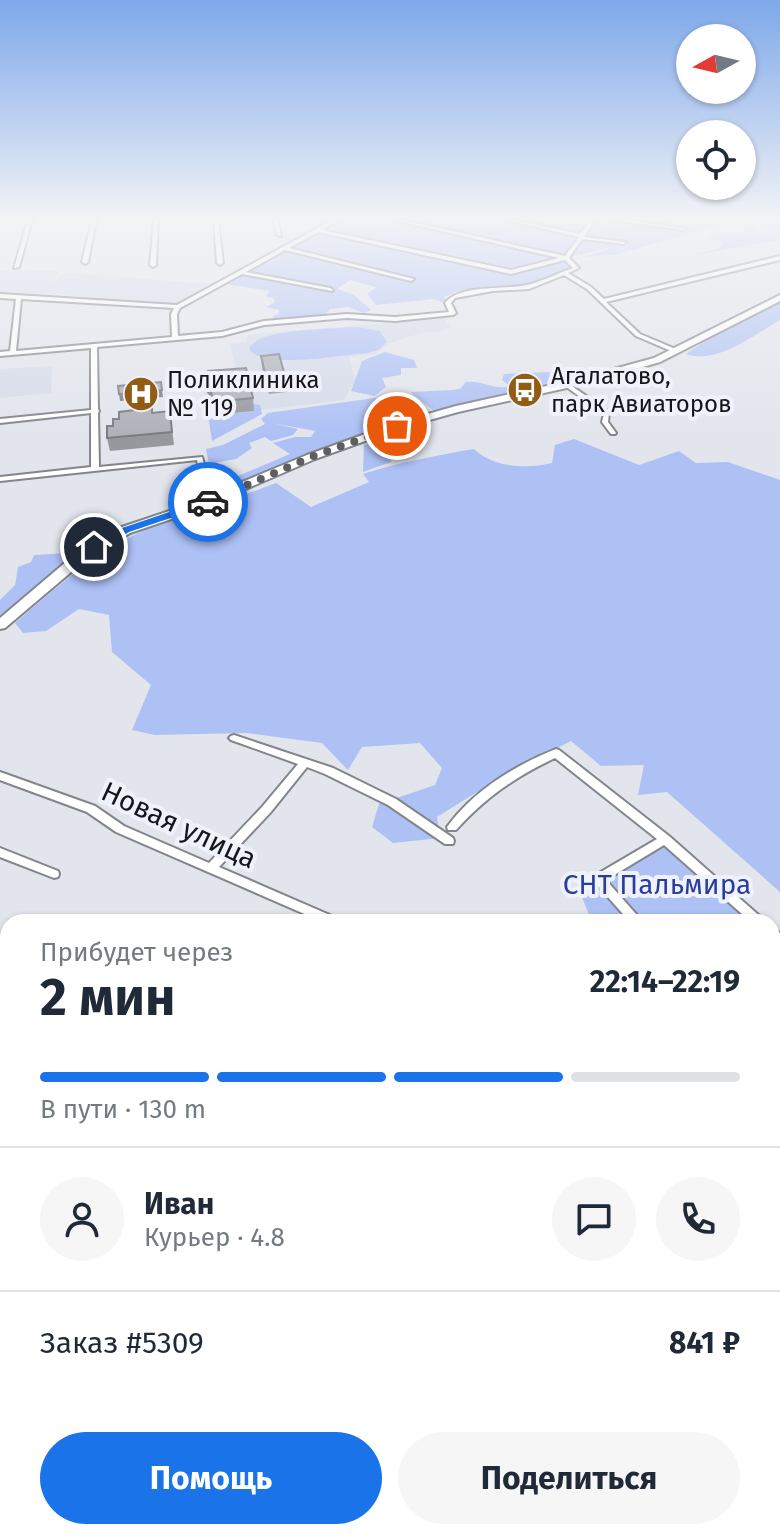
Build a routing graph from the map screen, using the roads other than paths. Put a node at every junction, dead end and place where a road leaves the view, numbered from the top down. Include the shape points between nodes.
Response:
1 (205, 292) edge
2 (479, 292) edge
3 (593, 292) edge
4 (640, 292) edge
5 (0, 296) edge
6 (19, 296) junction
7 (780, 298) edge
8 (602, 301) junction
9 (178, 307) junction
10 (175, 338) junction
11 (94, 345) junction
12 (13, 352) junction
13 (672, 353) junction
14 (0, 354) edge
15 (567, 385) junction
16 (96, 411) junction
17 (0, 421) edge
18 (613, 433) dead end
19 (95, 469) junction
20 (0, 479) edge
21 (214, 499) junction
22 (0, 625) edge
23 (234, 738) dead end
24 (304, 764) junction
25 (0, 776) edge
26 (452, 827) dead end
27 (665, 839) junction
28 (449, 841) dead end
29 (0, 852) edge
30 (210, 869) junction
31 (54, 874) dead end
32 (316, 914) edge
33 (630, 914) edge
34 (750, 914) edge

1 - 9 street
2 - 10 street via 453,297 448,303 453,313 264,323
3 - 8 street
4 - 8 street
5 - 6 street
6 - 9 street
6 - 12 street
7 - 13 main road
8 - 13 street via 638,335
9 - 10 street
10 - 11 street
11 - 12 street
11 - 16 street
12 - 14 street
13 - 15 main road
15 - 18 street via 607,413 605,422
15 - 21 main road via 397,426
16 - 17 street
16 - 19 street
19 - 20 street
19 - 21 street via 200,458
21 - 22 main road via 110,537
23 - 24 street
24 - 28 street via 392,802
24 - 30 street
25 - 30 street, Новая улица via 91,809 120,829
26 - 27 street via 508,775 556,753
27 - 33 street via 598,879
27 - 34 street
29 - 31 street
30 - 32 street, Новая улица

